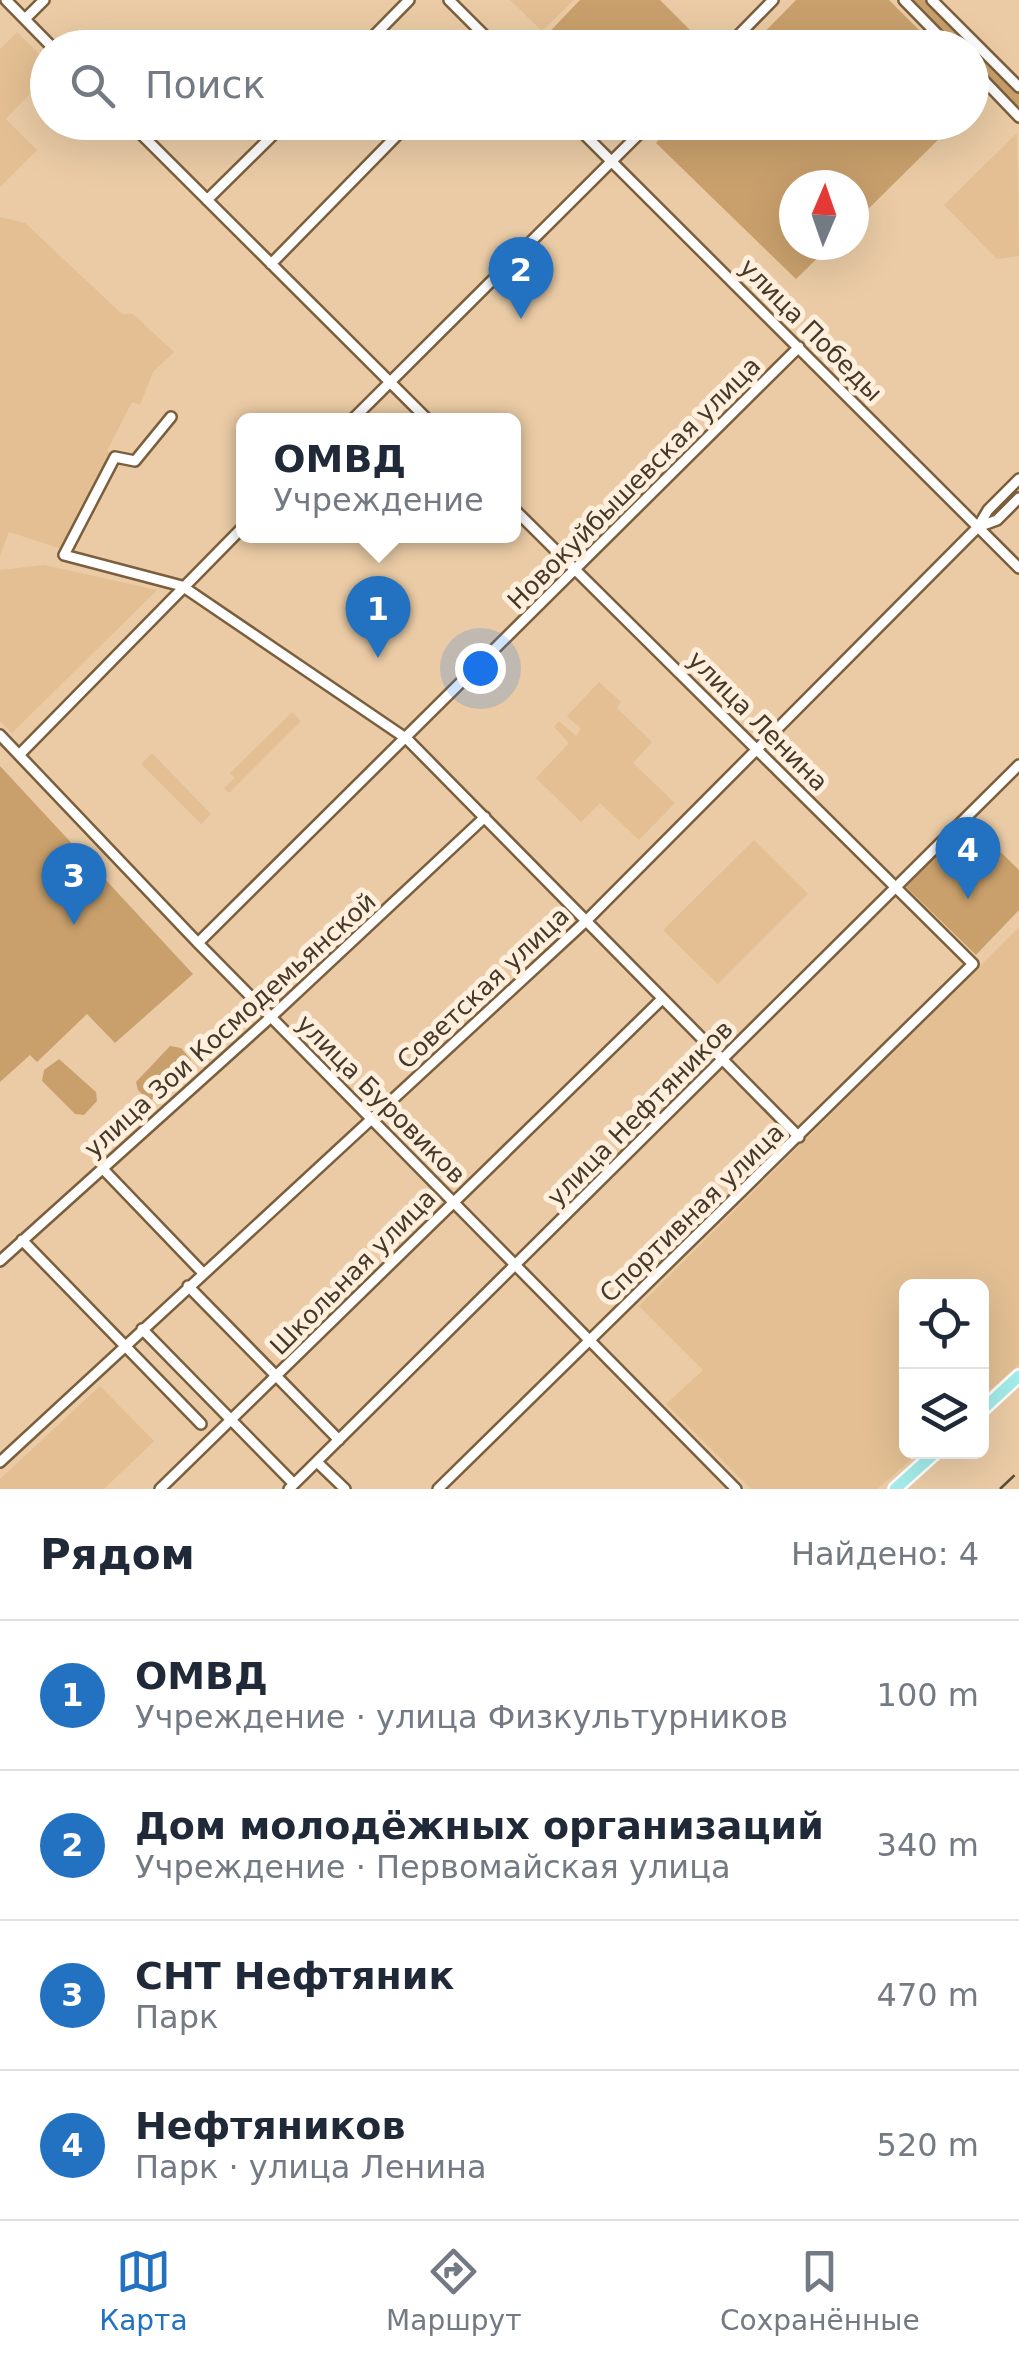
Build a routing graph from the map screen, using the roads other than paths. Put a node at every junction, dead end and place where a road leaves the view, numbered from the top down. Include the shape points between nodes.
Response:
1 (6, 0) edge
2 (44, 0) edge
3 (410, 0) edge
4 (450, 0) edge
5 (773, 0) edge
6 (904, 0) edge
7 (932, 0) edge
8 (25, 19) junction
9 (36, 30) edge
10 (380, 30) edge
11 (477, 30) edge
12 (744, 30) edge
13 (933, 30) edge
14 (962, 30) edge
15 (989, 58) edge
16 (989, 85) edge
17 (1019, 88) edge
18 (1006, 102) junction
19 (1019, 117) edge
20 (147, 140) edge
21 (268, 140) edge
22 (392, 140) edge
23 (590, 140) edge
24 (633, 140) edge
25 (612, 162) junction
26 (207, 200) junction
27 (271, 264) junction
28 (799, 347) junction
29 (391, 383) junction
30 (359, 413) edge
31 (421, 413) edge
32 (171, 418) dead end
33 (1019, 479) edge
34 (1019, 498) edge
35 (521, 516) edge
36 (978, 527) junction
37 (236, 534) edge
38 (1019, 568) edge
39 (574, 569) junction
40 (182, 586) junction
41 (0, 735) edge
42 (406, 739) junction
43 (758, 747) junction
44 (20, 754) junction
45 (1019, 765) edge
46 (485, 817) junction
47 (895, 888) junction
48 (586, 920) junction
49 (198, 943) junction
50 (973, 964) joint
51 (662, 999) junction
52 (272, 1017) junction
53 (722, 1059) junction
54 (372, 1118) junction
55 (799, 1136) junction
56 (102, 1168) junction
57 (453, 1200) junction
58 (22, 1240) junction
59 (0, 1260) edge
60 (517, 1264) junction
61 (203, 1273) junction
62 (188, 1286) junction
63 (142, 1328) junction
64 (591, 1339) junction
65 (123, 1346) junction
66 (277, 1376) junction
67 (1019, 1376) edge
68 (989, 1404) edge
69 (232, 1422) junction
70 (201, 1424) dead end
71 (339, 1440) junction
72 (928, 1459) edge
73 (0, 1462) edge
74 (317, 1462) junction
75 (291, 1487) edge
76 (734, 1488) edge
77 (160, 1489) edge
78 (345, 1489) edge
79 (438, 1489) edge
80 (895, 1489) edge

1 - 8 street
2 - 8 street
3 - 10 street
4 - 11 street
5 - 12 street
6 - 13 street
7 - 14 street
8 - 9 street
15 - 17 street
16 - 18 street
17 - 18 street
18 - 19 street
20 - 26 street
21 - 26 street
22 - 27 street
23 - 25 street, улица Победы
24 - 25 street
25 - 28 street, улица Победы
25 - 29 street
26 - 27 street
27 - 29 street
28 - 36 street, улица Победы
28 - 39 street, Новокуйбышевская улица
29 - 30 street
29 - 31 street
32 - 40 street via 134,461 114,457 64,556
33 - 36 street, Советская улица
34 - 36 street, Советская улица via 997,520
35 - 39 street, улица Ленина
36 - 38 street, улица Победы
36 - 43 street, Советская улица
37 - 40 street
39 - 42 street, Новокуйбышевская улица
39 - 43 street, улица Ленина
40 - 42 street
40 - 44 street
41 - 44 street, улица Буровиков
42 - 46 street
42 - 49 street, Новокуйбышевская улица
43 - 47 street, улица Ленина
43 - 48 street, Советская улица
44 - 49 street, улица Буровиков
45 - 47 street, улица Нефтяников
46 - 48 street
46 - 52 street, улица Зои Космодемьянской
47 - 50 street, улица Ленина
47 - 53 street, улица Нефтяников
48 - 51 street
48 - 54 street, Советская улица
49 - 52 street, улица Буровиков
50 - 55 street, Спортивная улица
51 - 53 street
51 - 57 street, Школьная улица
52 - 54 street, улица Буровиков
52 - 56 street, улица Зои Космодемьянской
53 - 55 street
53 - 60 street, улица Нефтяников
54 - 57 street, улица Буровиков
54 - 61 street, Советская улица
55 - 64 street, Спортивная улица
56 - 58 street, улица Зои Космодемьянской
56 - 61 street
57 - 60 street, улица Буровиков
57 - 66 street, Школьная улица
58 - 59 street, улица Зои Космодемьянской
58 - 65 street
60 - 64 street, улица Буровиков
60 - 71 street, улица Нефтяников
61 - 62 street, Советская улица
62 - 63 street, Советская улица
62 - 66 street
63 - 65 street, Советская улица
63 - 69 street
64 - 76 street, улица Буровиков
64 - 79 street, Спортивная улица
65 - 70 street
65 - 73 street, Советская улица
66 - 69 street, Школьная улица
66 - 71 street
67 - 68 main road
69 - 75 street
69 - 77 street, Школьная улица
71 - 74 street, улица Нефтяников
72 - 80 main road
74 - 75 street, улица Нефтяников
74 - 78 street

